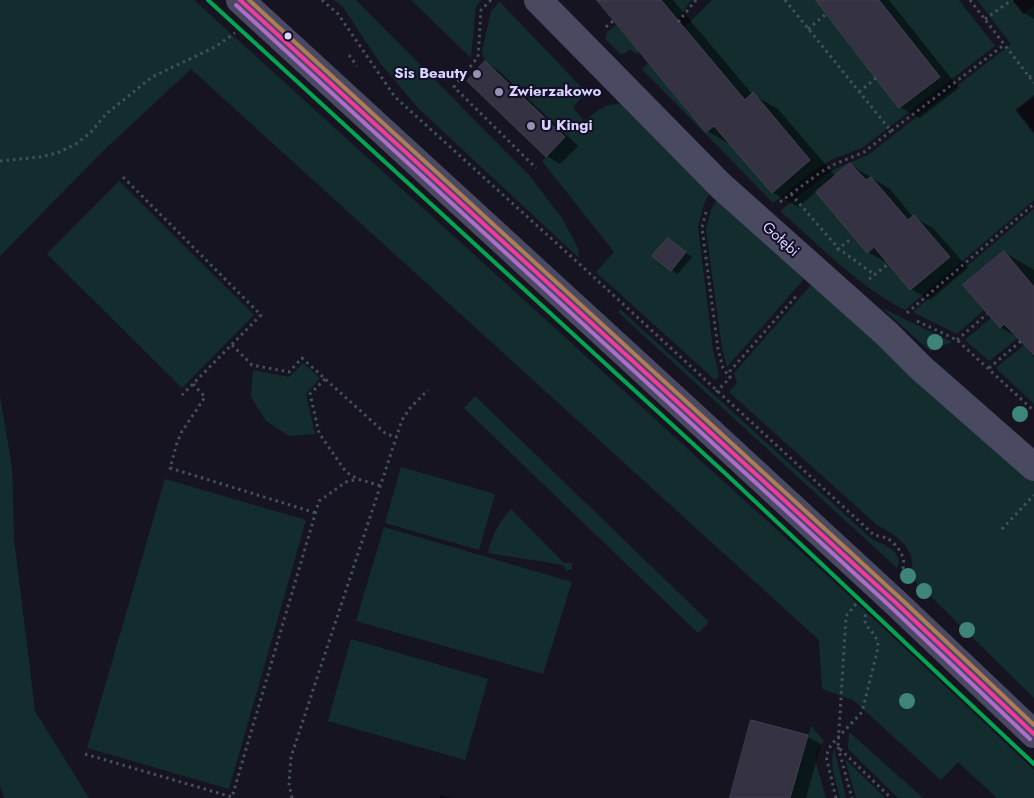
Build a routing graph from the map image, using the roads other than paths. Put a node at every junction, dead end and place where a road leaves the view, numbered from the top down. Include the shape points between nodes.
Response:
1 (538, 0) edge
2 (249, 9) edge
3 (1034, 467) edge
4 (1034, 734) edge

1 - 3 street, Gołębi via 721,186
2 - 4 street

